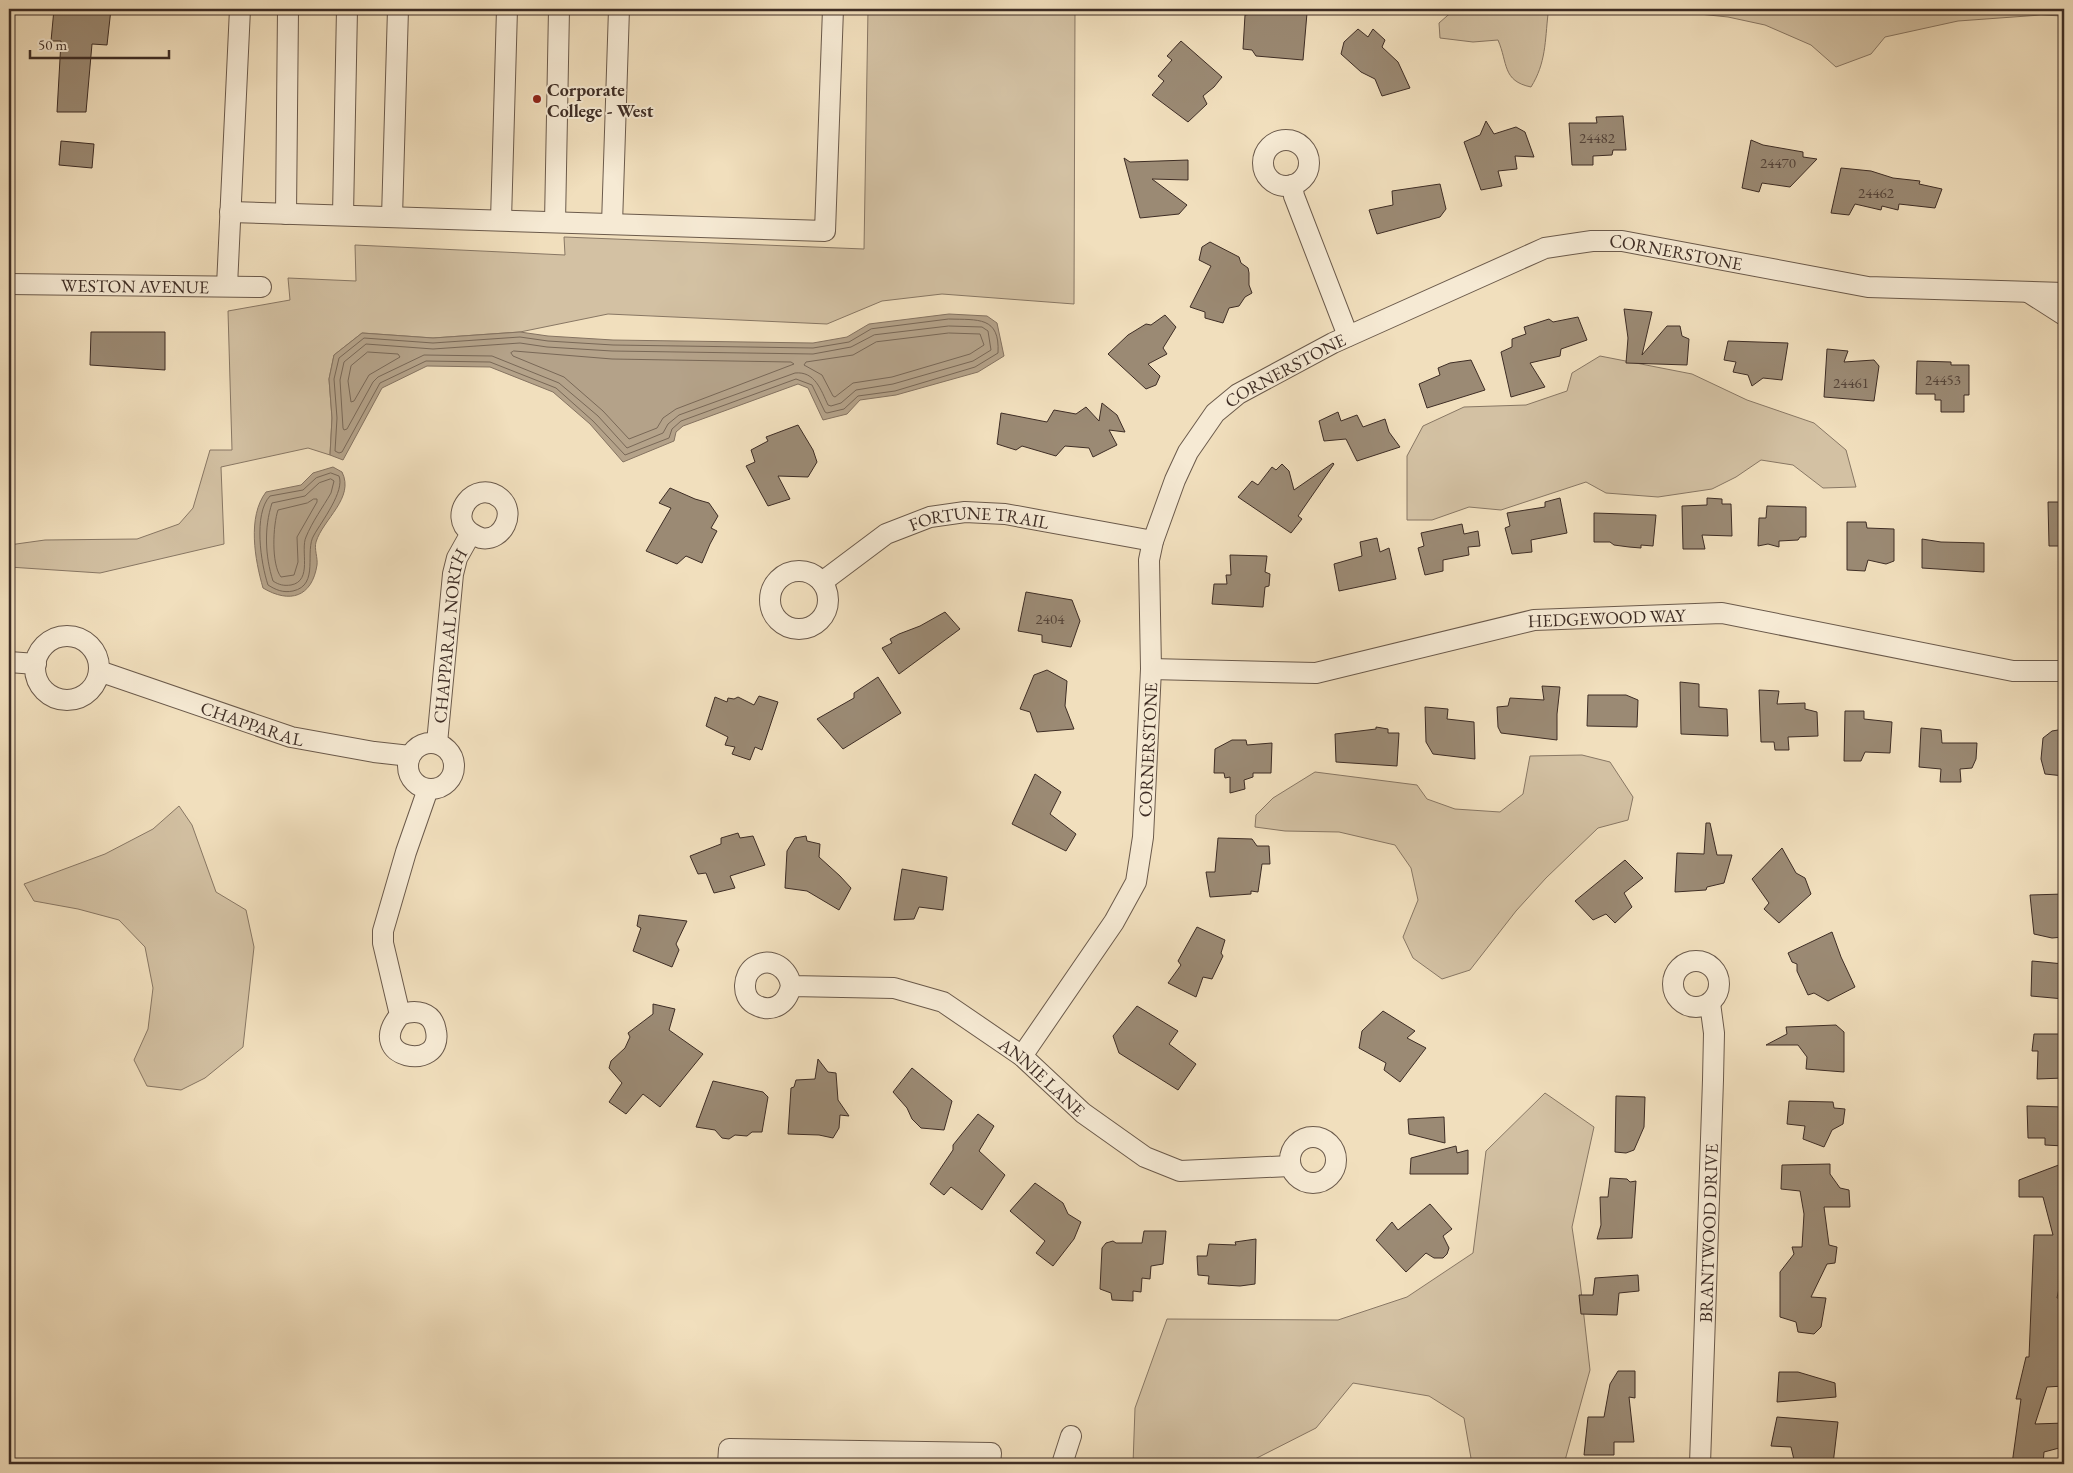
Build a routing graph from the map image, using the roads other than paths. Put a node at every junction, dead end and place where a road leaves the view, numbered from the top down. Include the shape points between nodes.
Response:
1 (240, 9) edge
2 (288, 9) edge
3 (347, 9) edge
4 (398, 9) edge
5 (507, 9) edge
6 (559, 9) edge
7 (619, 9) edge
8 (832, 9) edge
9 (1292, 185) dead end
10 (230, 212) junction
11 (286, 214) junction
12 (343, 215) junction
13 (392, 217) junction
14 (501, 220) junction
15 (555, 222) junction
16 (612, 224) junction
17 (9, 284) edge
18 (227, 286) junction
19 (261, 287) dead end
20 (2028, 292) junction
21 (2064, 293) edge
22 (2064, 315) edge
23 (1348, 336) junction
24 (471, 533) dead end
25 (1153, 540) junction
26 (822, 582) dead end
27 (9, 662) edge
28 (36, 664) junction
29 (1150, 669) junction
30 (2064, 671) edge
31 (99, 672) junction
32 (437, 743) junction
33 (410, 756) junction
34 (428, 789) junction
35 (791, 986) dead end
36 (1710, 1003) dead end
37 (400, 1015) dead end
38 (1022, 1056) junction
39 (1290, 1166) dead end
40 (1071, 1436) dead end
41 (778, 1457) edge
42 (945, 1458) edge
43 (728, 1464) edge
44 (990, 1464) edge
45 (1062, 1464) edge
46 (1700, 1464) edge

1 - 10 street
2 - 11 street
3 - 12 street
4 - 13 street
5 - 14 street
6 - 15 street
7 - 16 street
8 - 16 street via 825,231
9 - 23 street
10 - 11 street
10 - 18 street
11 - 12 street
12 - 13 street
13 - 14 street
14 - 15 street
15 - 16 street
17 - 18 street, WESTON AVENUE
18 - 19 street, WESTON AVENUE
20 - 21 street, CORNERSTONE
20 - 22 street
20 - 23 street, CORNERSTONE via 1868,287 1622,241 1592,241 1545,248
23 - 25 street, CORNERSTONE via 1238,394 1215,413 1181,466
24 - 32 street, CHAPPARAL NORTH via 457,558 453,574
25 - 26 street, FORTUNE TRAIL via 1005,514 965,512 930,517 886,534
25 - 29 street, CORNERSTONE via 1149,560
27 - 28 street
28 - 31 street via 40,684 54,697 64,699 83,695 91,689
28 - 31 street via 45,644 55,638 76,637 90,646 98,660
29 - 30 street, HEDGEWOOD WAY via 1316,673 1534,620 1722,613 2012,671
29 - 38 street, CORNERSTONE via 1143,837 1136,882 1114,922
31 - 33 street, CHAPPARAL via 291,737
32 - 33 street via 421,745
32 - 34 street via 453,757 454,771 447,783
33 - 34 street via 410,777
34 - 37 street via 383,932
35 - 38 street, ANNIE LANE via 894,988 943,1002
36 - 46 street, BRANTWOOD DRIVE via 1714,1033 1713,1080
38 - 39 street, ANNIE LANE via 1083,1113 1144,1157 1180,1171
40 - 45 street
41 - 42 street
41 - 43 street via 729,1449
42 - 44 street via 990,1453

